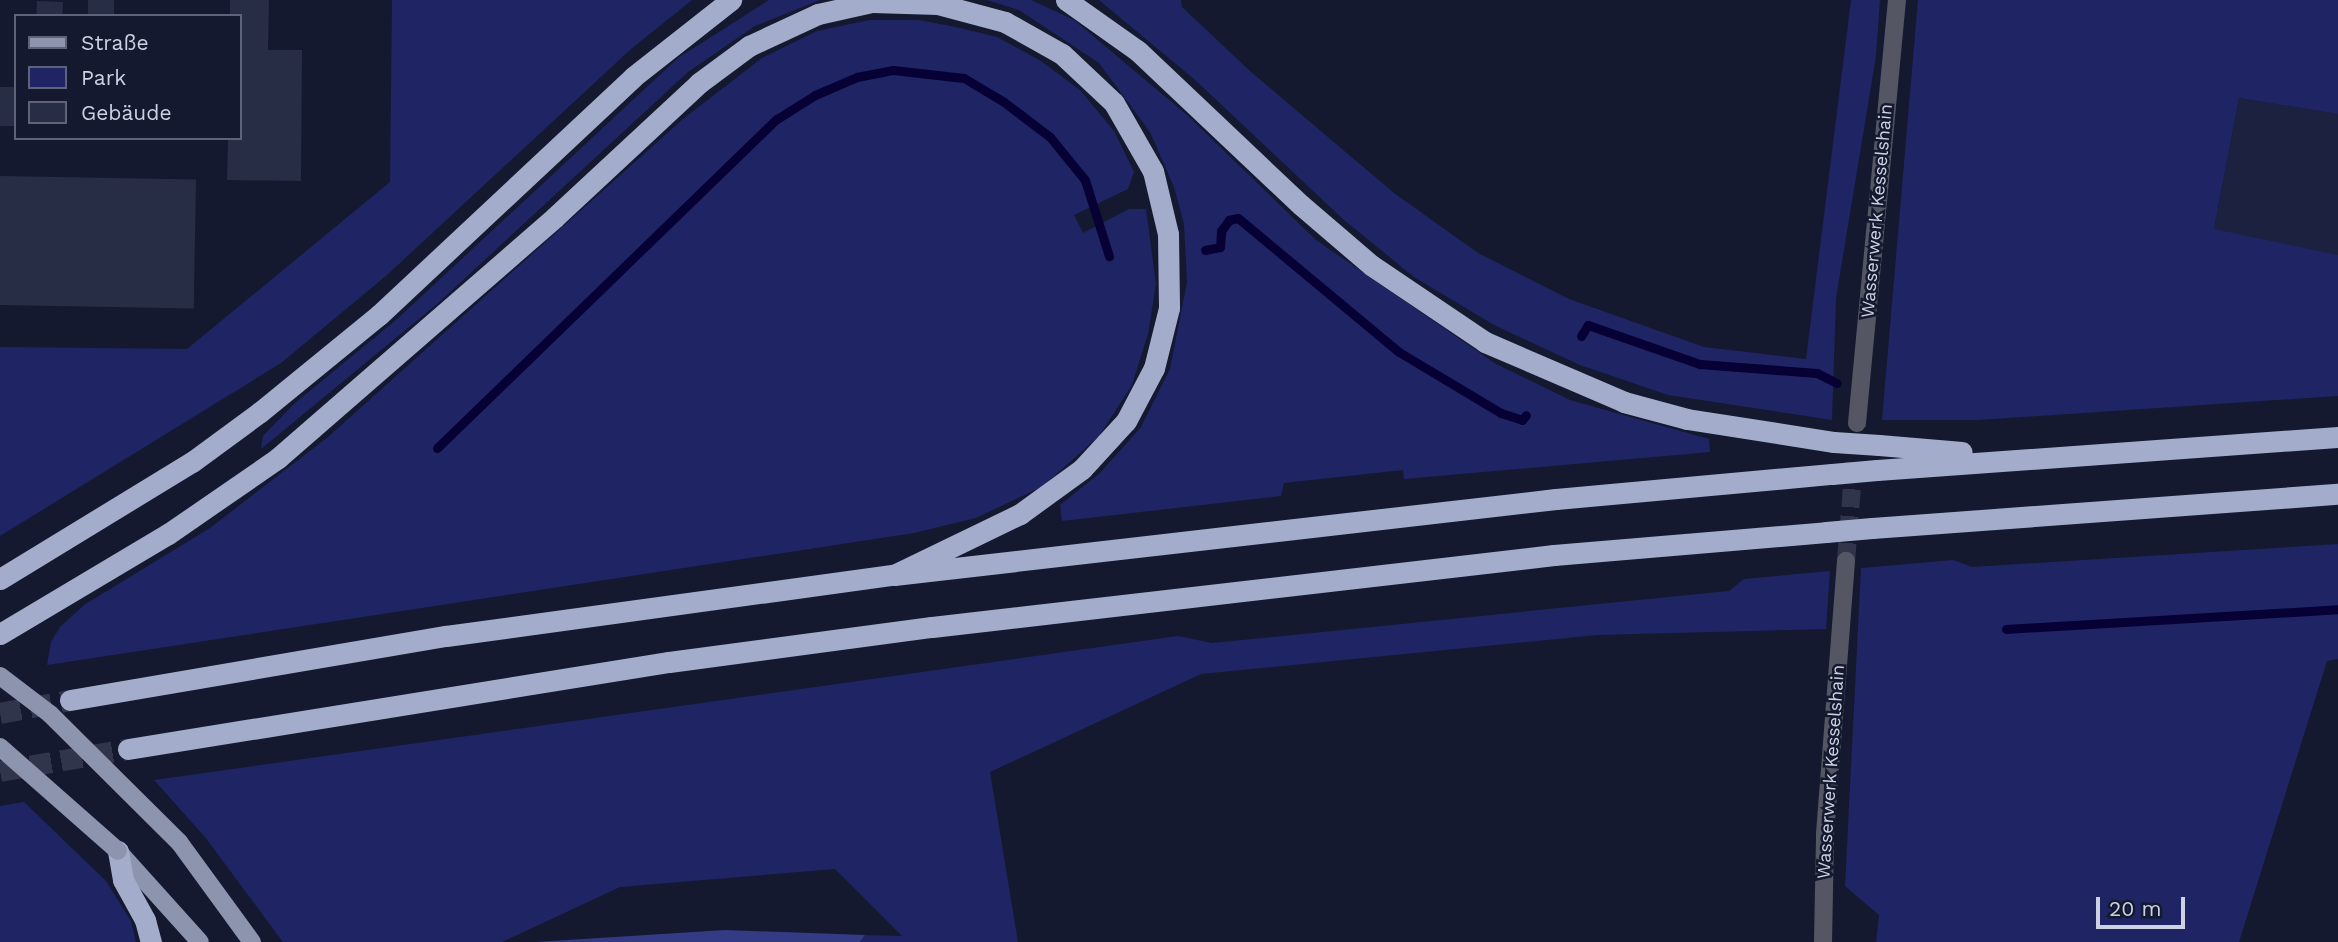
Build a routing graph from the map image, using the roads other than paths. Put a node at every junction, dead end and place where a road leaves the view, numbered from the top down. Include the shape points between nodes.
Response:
1 (731, 0) edge
2 (1066, 0) edge
3 (1897, 0) edge
4 (1857, 423) tunnel mouth
5 (2338, 437) edge
6 (2020, 457) junction
7 (2338, 494) edge
8 (1846, 561) tunnel mouth
9 (894, 575) junction
10 (0, 579) edge
11 (6, 631) edge
12 (0, 676) edge
13 (70, 700) tunnel mouth
14 (0, 747) edge
15 (128, 749) tunnel mouth
16 (118, 851) junction
17 (151, 942) edge
18 (200, 942) edge
19 (252, 942) edge
20 (1822, 942) edge

1 - 10 highway via 634,77 379,315 270,404 192,463
2 - 6 highway, bridge via 1138,51 1371,265 1485,342 1624,402 1687,419 1834,442
3 - 4 street, Wasserwerk Kesselshain
5 - 6 highway
6 - 9 highway, bridge via 1556,499
7 - 15 highway, bridge via 1554,555 669,662
8 - 20 street, Wasserwerk Kesselshain via 1825,834
9 - 11 highway via 1020,514 1082,469 1126,421 1154,368 1169,308 1168,234 1153,171 1114,103 1062,54 1004,22 938,4 872,2 818,14 749,46 699,83 555,217 278,458 169,534
9 - 13 highway via 446,636
12 - 19 main road, bridge via 50,714 179,842
14 - 16 main road, bridge
16 - 17 highway via 123,880 145,920
16 - 18 main road

